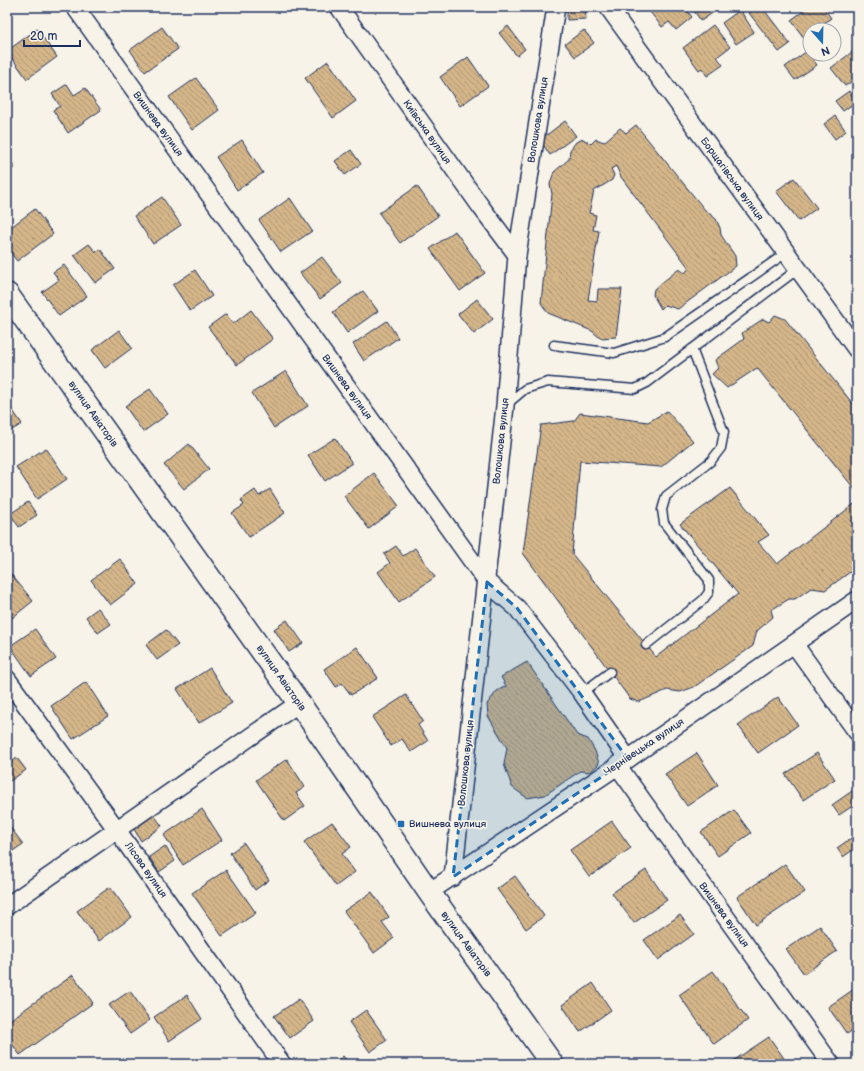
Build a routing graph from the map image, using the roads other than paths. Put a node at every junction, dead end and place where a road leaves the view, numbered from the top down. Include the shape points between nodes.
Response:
1 (75, 7) edge
2 (339, 7) edge
3 (556, 7) edge
4 (608, 7) edge
5 (786, 253) junction
6 (517, 255) junction
7 (798, 269) junction
8 (7, 294) edge
9 (554, 345) dead end
10 (692, 349) junction
11 (857, 350) edge
12 (505, 406) junction
13 (487, 582) junction
14 (857, 600) edge
15 (794, 644) junction
16 (646, 645) dead end
17 (610, 672) dead end
18 (7, 679) edge
19 (582, 693) junction
20 (299, 703) junction
21 (857, 732) edge
22 (622, 762) junction
23 (117, 830) junction
24 (453, 876) junction
25 (429, 892) junction
26 (7, 906) edge
27 (282, 1064) edge
28 (552, 1064) edge
29 (832, 1064) edge

1 - 13 street, Вишнева вулиця
2 - 6 street, Київська вулиця
3 - 6 street, Волошкова вулиця
4 - 5 street, Борщагівська вулиця
5 - 7 street, Борщагівська вулиця
5 - 9 lane via 665,337 614,353
6 - 12 street, Волошкова вулиця
7 - 10 lane
7 - 11 street, Борщагівська вулиця
8 - 20 main road, вулиця Авіаторів
10 - 12 lane via 635,389 548,382 525,389
10 - 16 lane via 724,432 721,448 712,461 666,496 662,510 664,523 709,580 710,592
12 - 13 street, Волошкова вулиця
13 - 19 street, Вишнева вулиця via 517,608
13 - 24 street, Волошкова вулиця
14 - 15 street, Чернівецька вулиця
15 - 21 street
15 - 22 street, Чернівецька вулиця
17 - 19 lane
18 - 23 street, Лісова вулиця
19 - 22 street, Вишнева вулиця
20 - 23 street
20 - 25 main road, вулиця Авіаторів
22 - 24 street, Чернівецька вулиця
22 - 29 street, Вишнева вулиця
23 - 26 street
23 - 27 street, Лісова вулиця
24 - 25 street, Чернівецька вулиця
25 - 28 main road, вулиця Авіаторів

